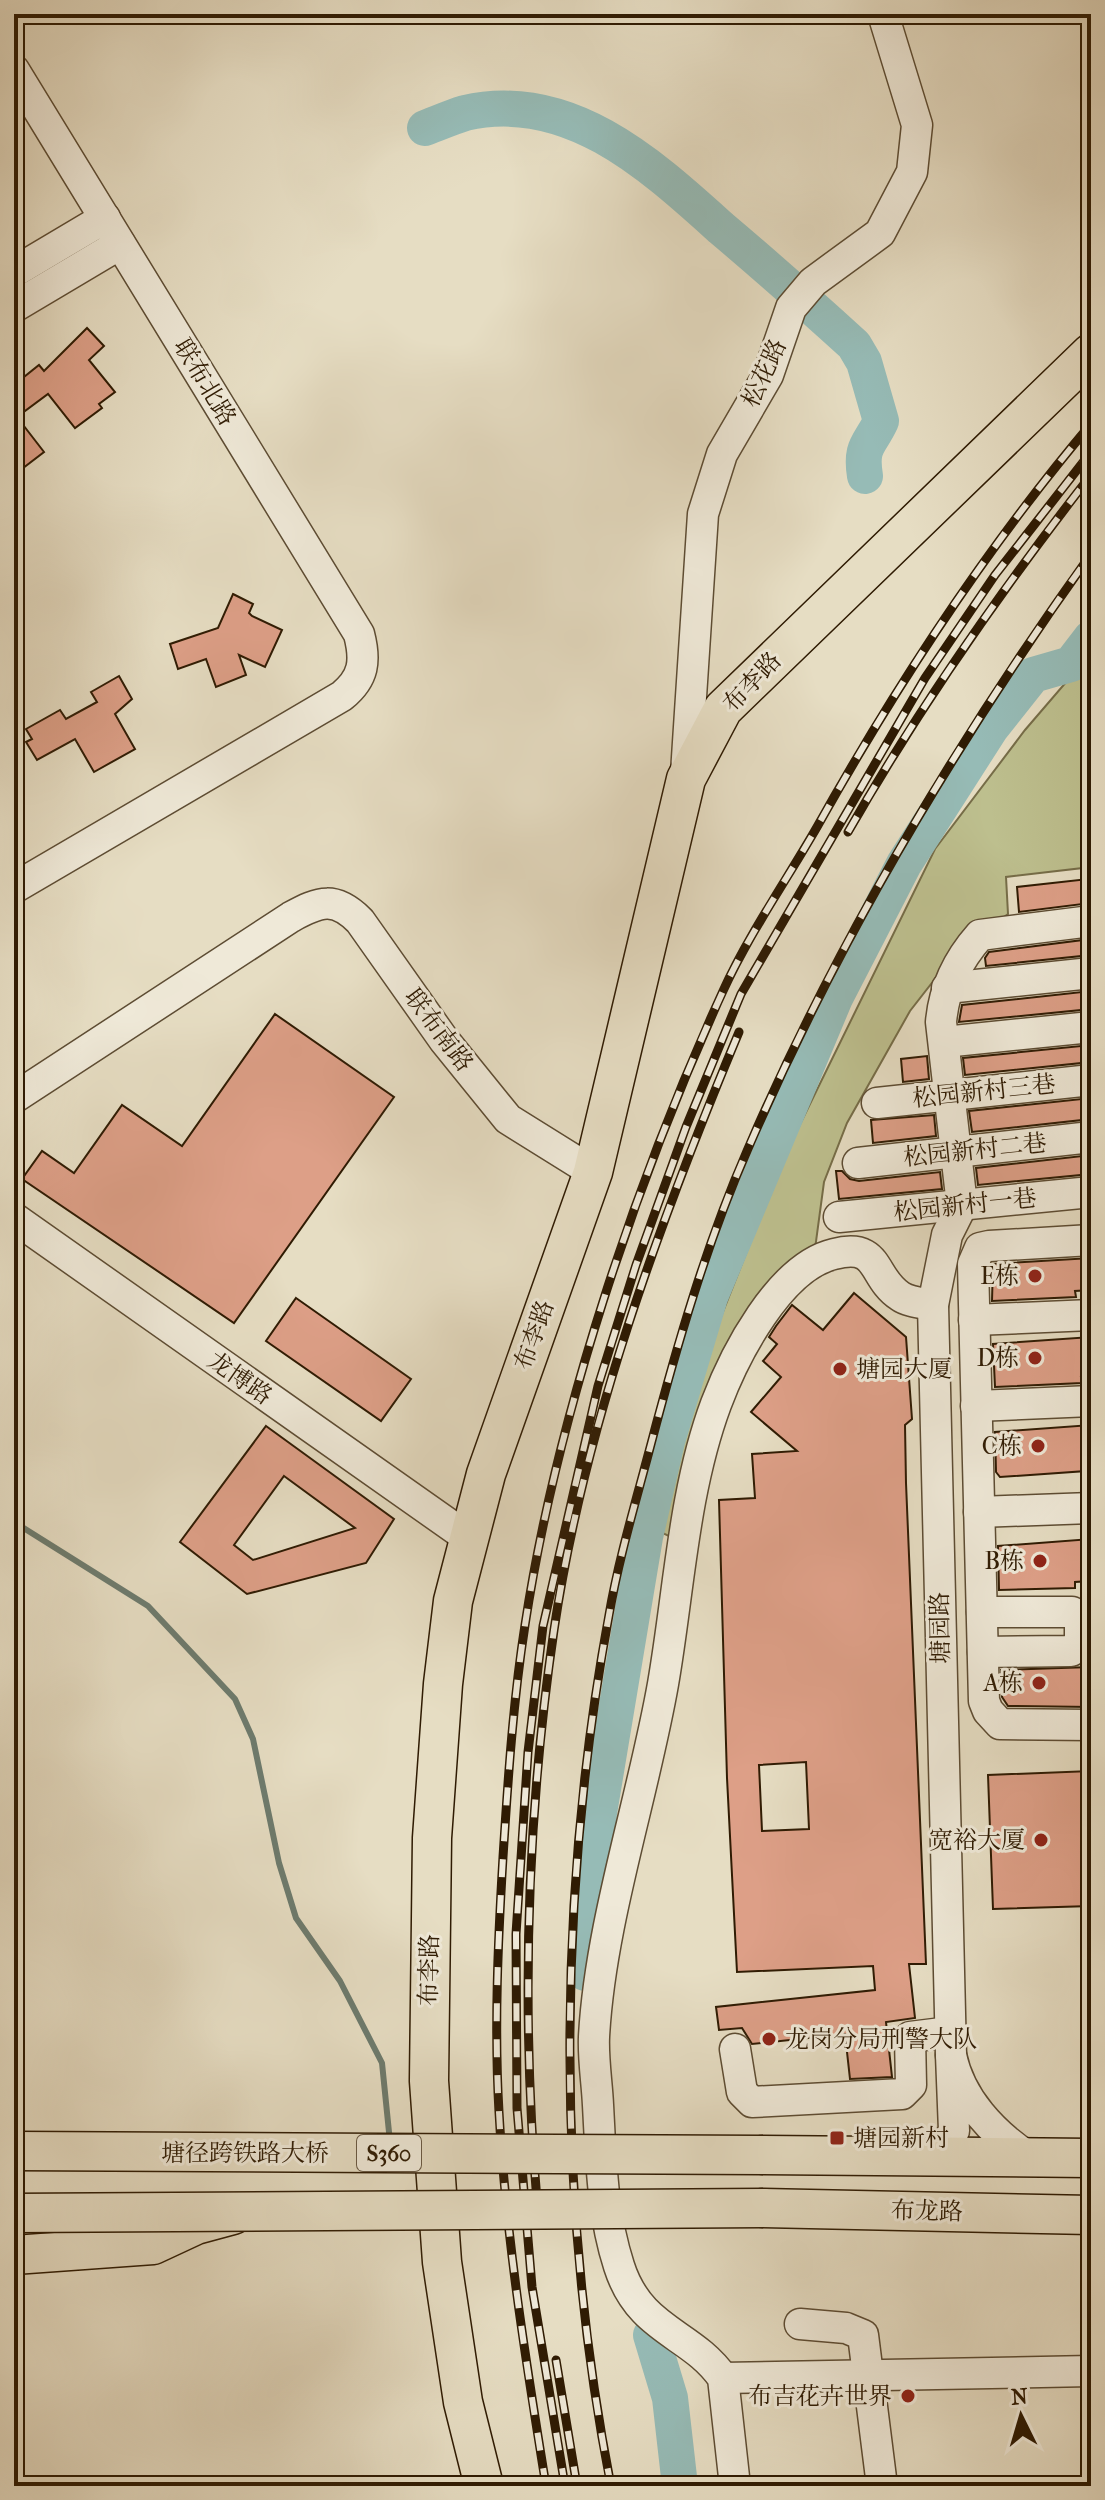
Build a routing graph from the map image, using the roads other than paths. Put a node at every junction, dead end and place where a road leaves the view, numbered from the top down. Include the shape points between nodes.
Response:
1 (883, 14) edge
2 (14, 70) edge
3 (105, 218) junction
4 (120, 244) junction
5 (14, 272) edge
6 (14, 307) edge
7 (1091, 353) edge
8 (686, 779) junction
9 (14, 888) edge
10 (1091, 921) edge
11 (1091, 973) edge
12 (947, 988) junction
13 (1091, 1027) edge
14 (944, 1042) junction
15 (1091, 1080) edge
16 (17, 1095) edge
17 (949, 1095) junction
18 (877, 1103) dead end
19 (1091, 1137) edge
20 (956, 1152) junction
21 (858, 1163) dead end
22 (593, 1172) junction
23 (1091, 1192) edge
24 (962, 1205) junction
25 (901, 1211) junction
26 (839, 1217) dead end
27 (14, 1218) edge
28 (1091, 1240) edge
29 (850, 1251) junction
30 (933, 1305) junction
31 (1091, 1315) edge
32 (974, 1320) junction
33 (1091, 1401) edge
34 (976, 1406) junction
35 (1091, 1508) edge
36 (979, 1512) junction
37 (467, 1537) junction
38 (982, 1612) junction
39 (983, 1652) junction
40 (1091, 1725) edge
41 (950, 2044) junction
42 (735, 2049) dead end
43 (14, 2151) edge
44 (938, 2157) junction
45 (1030, 2158) junction
46 (1091, 2158) edge
47 (436, 2194) junction
48 (486, 2194) dead end
49 (14, 2213) edge
50 (1083, 2219) edge
51 (14, 2255) edge
52 (800, 2324) dead end
53 (1091, 2371) edge
54 (869, 2374) junction
55 (723, 2378) junction
56 (484, 2486) edge
57 (735, 2486) edge
58 (882, 2486) edge

1 - 8 street, 松花路 via 917,125 912,172 880,233 813,282 791,308 768,375 722,454 703,514
2 - 3 street, 联布北路
3 - 4 street, 联布北路
3 - 5 street
4 - 6 street
4 - 9 street, 联布北路 via 359,634 363,669 356,685 342,696
7 - 8 main road, 布李路 via 723,709
8 - 22 main road, 布李路
10 - 12 street via 980,935
11 - 12 street
12 - 14 street via 941,1022
13 - 14 street
14 - 17 street
15 - 17 street, 松园新村三巷
16 - 22 street, 联布南路 via 291,917 326,902 347,907 508,1119
17 - 18 street, 松园新村三巷
17 - 20 street
19 - 20 street, 松园新村二巷
20 - 21 street, 松园新村二巷
20 - 24 street
22 - 37 main road, 布李路
23 - 24 street, 松园新村一巷
24 - 25 street, 松园新村一巷
24 - 30 street, 塘园路 via 947,1235
25 - 26 street, 松园新村一巷
25 - 29 street
27 - 37 street, 龙博路
28 - 32 street via 980,1248 973,1264
29 - 30 street via 874,1260 902,1298
29 - 55 street via 815,1261 774,1297 716,1405 697,1478 663,1685 594,2038 591,2191 619,2268 651,2320 715,2366
30 - 41 street, 塘园路
31 - 32 street
32 - 34 street
33 - 34 street
34 - 36 street
35 - 36 street
36 - 38 street
37 - 47 main road, 布李路 via 443,1684 432,1838 429,2081
38 - 39 street
38 - 39 street via 1062,1611 1080,1619 1080,1642 1071,1651
39 - 40 street via 984,1701 1000,1724
41 - 42 street via 910,2037 910,2089 902,2094 758,2104 742,2092
41 - 44 street, 塘园路 via 954,2131
41 - 45 street, 塘园路 via 955,2072 980,2114
43 - 44 main road, 塘径跨铁路大桥 / S360, bridge
44 - 45 main road, S360
45 - 46 main road, S360
47 - 48 street
47 - 51 main road via 259,2209 213,2219 153,2245
47 - 56 main road, 布李路 via 463,2402
49 - 50 main road, 布龙路, bridge via 763,2208
52 - 54 street via 856,2329 866,2344
53 - 54 street
54 - 55 street
54 - 58 street
55 - 57 street

